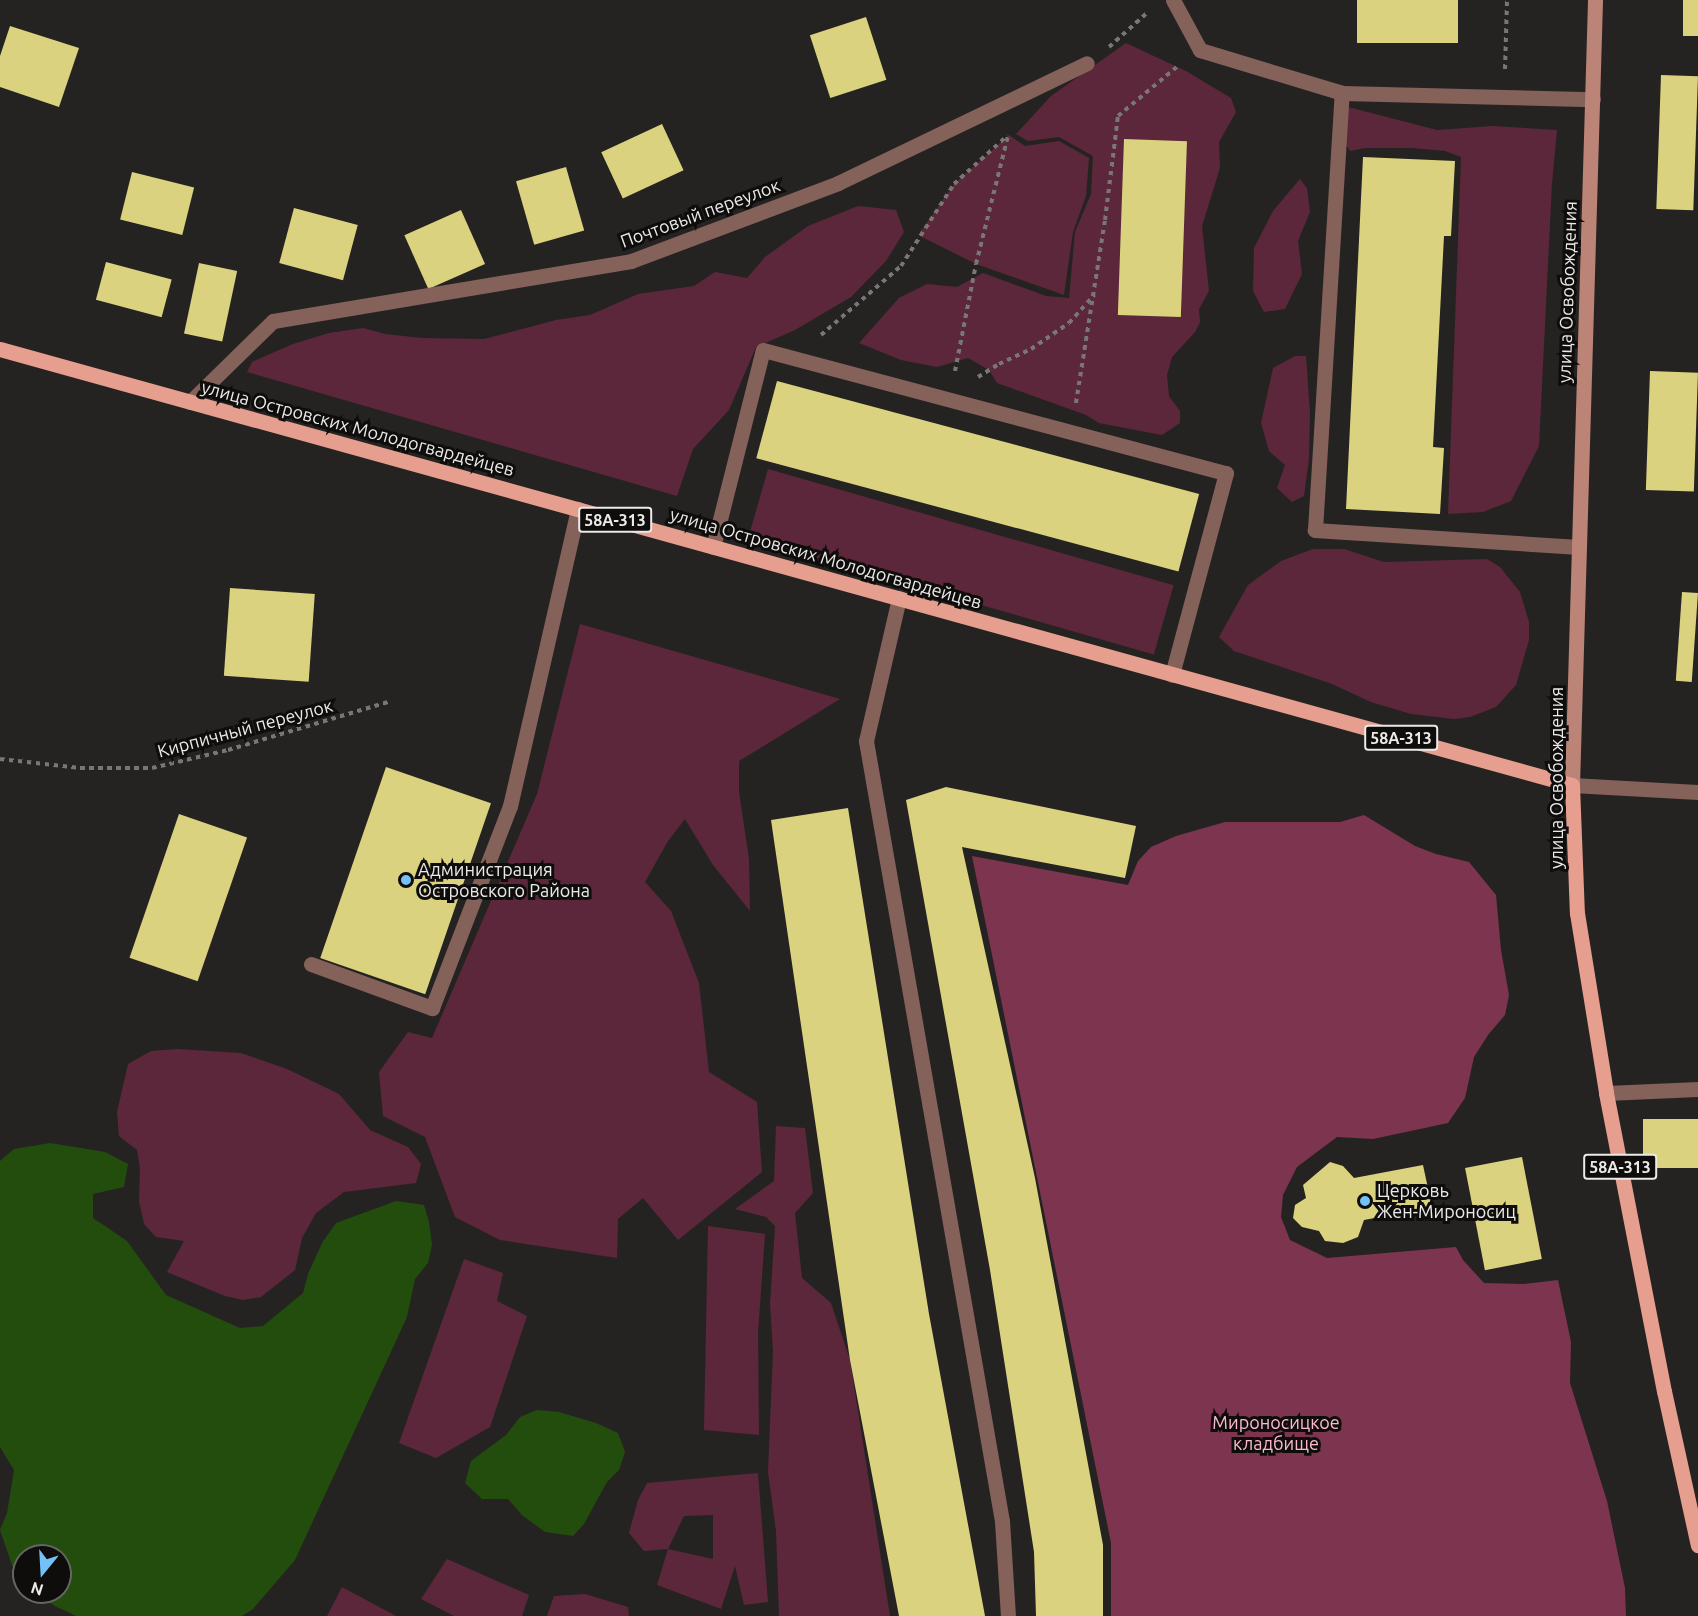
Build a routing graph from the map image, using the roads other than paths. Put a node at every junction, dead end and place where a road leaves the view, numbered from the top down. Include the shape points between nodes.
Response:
1 (1173, 0) edge
2 (1595, 0) edge
3 (1087, 63) road end
4 (1342, 93) junction
5 (1593, 99) junction
6 (0, 349) edge
7 (190, 402) junction
8 (578, 509) junction
9 (713, 547) junction
10 (1579, 547) junction
11 (899, 598) junction
12 (1172, 675) junction
13 (1572, 785) junction
14 (1698, 792) edge
15 (311, 964) dead end
16 (1698, 1089) edge
17 (1606, 1093) junction
18 (1698, 1545) edge
19 (1008, 1616) edge

1 - 4 street via 1200,50
2 - 5 street, улица Освобождения
3 - 7 street, Почтовый переулок via 838,183 631,261 273,321
4 - 5 street
4 - 10 street via 1315,530
5 - 10 street, улица Освобождения
6 - 7 main road, улица Островских Молодогвардейцев / 58А-313
7 - 8 main road, улица Островских Молодогвардейцев / 58А-313
8 - 9 main road, улица Островских Молодогвардейцев / 58А-313
8 - 15 street via 510,806 432,1008
9 - 11 main road, улица Островских Молодогвардейцев / 58А-313
9 - 12 street via 763,350 1226,473
10 - 13 street, улица Освобождения
11 - 12 main road, улица Островских Молодогвардейцев / 58А-313
11 - 19 street via 866,741 1002,1521
12 - 13 main road, улица Островских Молодогвардейцев / 58А-313
13 - 14 street
13 - 17 main road, улица Освобождения / 58А-313 via 1577,913
16 - 17 street
17 - 18 main road, улица Освобождения / 58А-313

